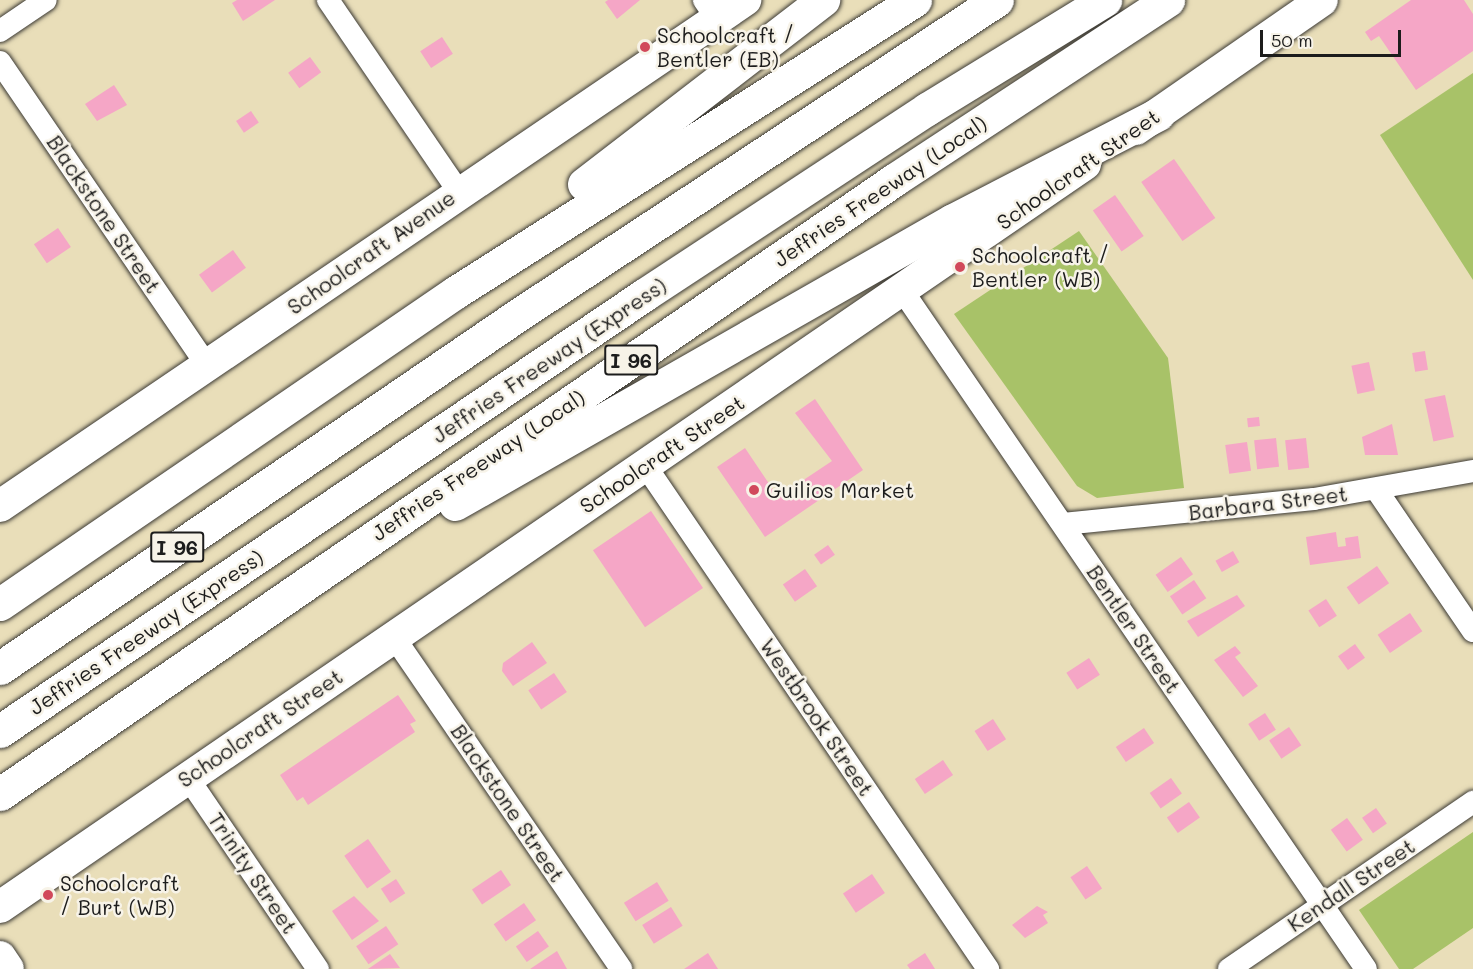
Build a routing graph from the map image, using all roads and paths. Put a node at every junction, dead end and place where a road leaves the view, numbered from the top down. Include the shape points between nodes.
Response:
1 (46, 0) edge
2 (328, 0) edge
3 (745, 0) edge
4 (823, 0) edge
5 (915, 0) edge
6 (996, 0) edge
7 (1106, 0) edge
8 (1168, 0) edge
9 (1322, 0) edge
10 (710, 9) edge
11 (0, 31) edge
12 (0, 62) edge
13 (1158, 114) junction
14 (459, 192) junction
15 (902, 290) junction
16 (207, 365) junction
17 (329, 379) junction
18 (645, 465) junction
19 (1473, 471) edge
20 (1376, 489) junction
21 (1, 504) edge
22 (1063, 524) junction
23 (0, 604) edge
24 (1473, 631) edge
25 (394, 637) junction
26 (0, 668) edge
27 (98, 727) junction
28 (0, 731) edge
29 (188, 778) junction
30 (0, 794) edge
31 (1473, 802) edge
32 (1322, 904) junction
33 (0, 907) edge
34 (0, 957) edge
35 (8, 969) edge
36 (318, 969) edge
37 (621, 969) edge
38 (988, 969) edge
39 (1228, 969) edge
40 (1366, 969) edge

1 - 11 street
2 - 14 street
3 - 10 main road, Schoolcraft Avenue
4 - 17 highway
5 - 17 highway, I 96 via 742,106
6 - 26 highway, I 96 via 524,311
7 - 28 highway, Jeffries Freeway (Express) / I 96 via 927,109 644,295
8 - 27 highway, Jeffries Freeway (Local) / I 96 via 894,180
9 - 13 main road, Schoolcraft Street
10 - 14 main road, Schoolcraft Avenue
12 - 16 street, Blackstone Street
13 - 15 main road, Schoolcraft Street
13 - 27 highway via 953,220 452,506 174,690
14 - 16 main road, Schoolcraft Avenue
15 - 18 main road, Schoolcraft Street
15 - 22 street, Bentler Street
16 - 21 main road, Schoolcraft Avenue
17 - 23 highway, I 96
18 - 25 main road, Schoolcraft Street
18 - 38 street, Westbrook Street
19 - 20 street, Barbara Street
20 - 22 street, Barbara Street
20 - 24 street
22 - 32 street, Bentler Street
25 - 29 main road, Schoolcraft Street
25 - 37 street, Blackstone Street
27 - 30 highway, Jeffries Freeway (Local) / I 96
29 - 33 main road, Schoolcraft Street
29 - 36 street, Trinity Street
31 - 32 street, Kendall Street
32 - 39 street, Kendall Street
32 - 40 street, Bentler Street
34 - 35 main road

